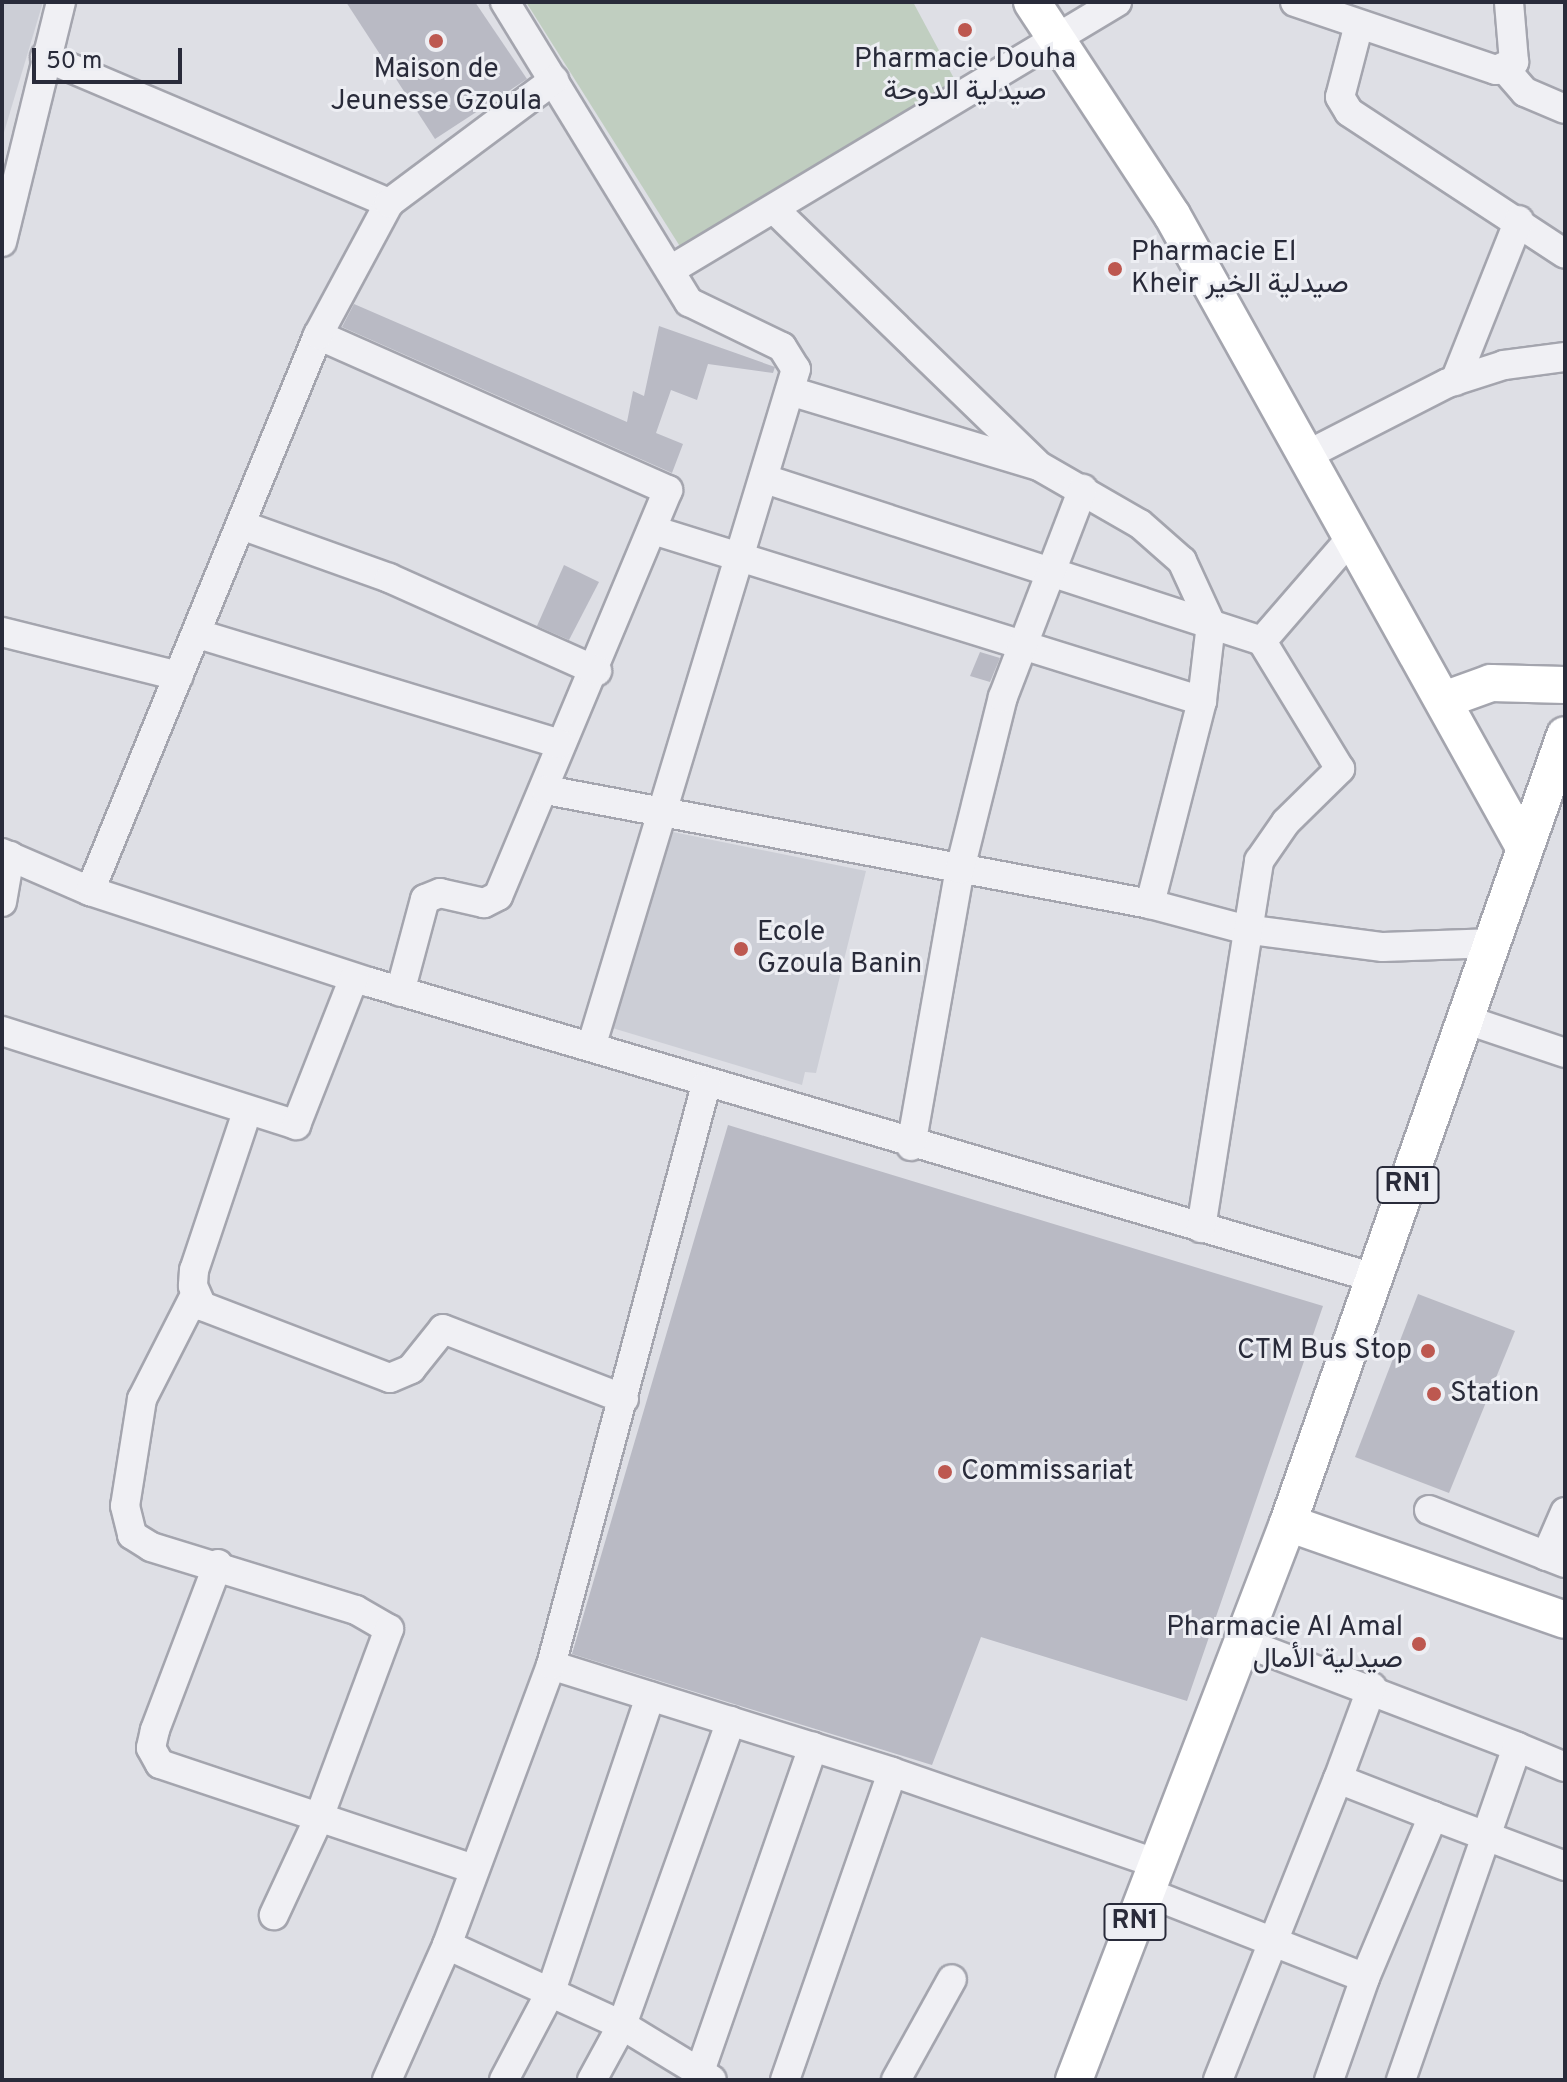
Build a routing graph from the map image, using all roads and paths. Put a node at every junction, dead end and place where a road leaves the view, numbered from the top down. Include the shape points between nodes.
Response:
1 (61, 2) edge
2 (505, 2) edge
3 (1032, 2) edge
4 (1117, 2) edge
5 (1295, 2) edge
6 (1509, 2) edge
7 (1358, 28) junction
8 (1058, 40) junction
9 (45, 57) junction
10 (1504, 68) junction
11 (554, 80) junction
12 (1565, 109) edge
13 (389, 203) junction
14 (774, 209) junction
15 (1519, 220) junction
16 (2, 242) edge
17 (1565, 254) edge
18 (672, 269) junction
19 (318, 335) junction
20 (1565, 357) edge
21 (1455, 381) junction
22 (790, 391) junction
23 (1307, 455) junction
24 (1039, 466) junction
25 (765, 479) junction
26 (1083, 489) junction
27 (244, 526) junction
28 (656, 531) junction
29 (1353, 536) junction
30 (740, 556) junction
31 (1055, 574) junction
32 (1211, 624) junction
33 (2, 632) edge
34 (198, 634) junction
35 (1262, 641) junction
36 (1023, 649) junction
37 (597, 671) junction
38 (179, 676) junction
39 (1565, 685) edge
40 (1444, 700) junction
41 (1202, 701) junction
42 (1565, 735) edge
43 (560, 744) junction
44 (546, 790) junction
45 (664, 814) junction
46 (1523, 845) junction
47 (6, 855) edge
48 (960, 869) junction
49 (90, 891) junction
50 (2, 902) edge
51 (1150, 904) junction
52 (1244, 929) junction
53 (1495, 943) junction
54 (354, 978) junction
55 (400, 992) junction
56 (1467, 1020) junction
57 (2, 1031) edge
58 (591, 1047) junction
59 (1565, 1053) edge
60 (706, 1085) junction
61 (247, 1112) junction
62 (911, 1146) junction
63 (1201, 1228) junction
64 (1375, 1278) junction
65 (195, 1295) junction
66 (624, 1399) junction
67 (1429, 1510) dead end
68 (1565, 1512) edge
69 (1288, 1523) junction
70 (1556, 1559) edge
71 (218, 1564) junction
72 (1565, 1620) edge
73 (1240, 1641) junction
74 (551, 1665) junction
75 (1372, 1687) junction
76 (650, 1696) junction
77 (731, 1721) junction
78 (813, 1747) junction
79 (1517, 1747) junction
80 (1565, 1767) edge
81 (892, 1772) junction
82 (1338, 1779) junction
83 (1433, 1816) junction
84 (318, 1820) junction
85 (1485, 1838) junction
86 (1565, 1866) edge
87 (473, 1869) junction
88 (1151, 1878) junction
89 (274, 1915) dead end
90 (1273, 1942) junction
91 (447, 1945) junction
92 (1365, 1978) junction
93 (952, 1979) dead end
94 (551, 1991) junction
95 (622, 2025) junction
96 (703, 2078) edge
97 (387, 2080) edge
98 (504, 2080) edge
99 (592, 2080) edge
100 (785, 2080) edge
101 (896, 2080) edge
102 (1074, 2080) edge
103 (1218, 2080) edge
104 (1329, 2080) edge
105 (1401, 2080) edge

1 - 9 street
2 - 11 street
3 - 8 main road
4 - 8 street
5 - 7 street
6 - 10 street via 1515,54
7 - 10 street
7 - 15 street via 1343,105
8 - 14 street
8 - 23 main road via 1172,215
9 - 13 street
9 - 16 street
10 - 12 street via 1525,92
11 - 13 street
11 - 18 street
13 - 19 street
14 - 18 street
14 - 24 street
15 - 17 street
15 - 21 street
18 - 22 street via 689,302 782,347 796,369
19 - 27 street
19 - 28 street via 663,484 668,490
20 - 21 street via 1504,365
21 - 23 street
22 - 24 street
22 - 25 street
23 - 29 main road
24 - 26 street
25 - 30 street
25 - 31 street
26 - 31 street
26 - 32 street via 1169,546 1189,573
27 - 34 street
27 - 37 street via 389,578
28 - 30 street
28 - 37 street
29 - 35 street
29 - 40 main road
30 - 36 street
30 - 45 street
31 - 32 street
31 - 36 street
32 - 35 street
32 - 41 street
33 - 38 street
34 - 38 street
34 - 43 street
35 - 52 street via 1340,769 1272,838 1259,861
36 - 41 street
36 - 48 street via 1003,697
37 - 43 street
38 - 49 street
39 - 40 main road via 1491,683
40 - 46 main road
41 - 51 street
42 - 46 main road, RN1
43 - 44 street
44 - 45 street
44 - 55 street via 494,899 477,903 436,893 425,899
45 - 48 street
45 - 58 street
46 - 53 main road, RN1
47 - 49 street
47 - 50 street
48 - 51 street
48 - 62 street
49 - 54 street
51 - 52 street
52 - 53 street via 1383,947
52 - 63 street
53 - 56 main road, RN1
54 - 55 street
54 - 61 street via 299,1123
55 - 58 street
56 - 59 street
56 - 64 main road, RN1
57 - 61 street
58 - 60 street
60 - 62 street
60 - 66 street
61 - 65 street via 194,1270
62 - 63 street
63 - 64 street
64 - 69 main road, RN1
65 - 66 street via 212,1312 390,1378 411,1369 443,1329
65 - 71 street via 142,1399 125,1506 132,1535 151,1547
66 - 74 street
67 - 70 street
68 - 70 street
69 - 72 main road
69 - 73 main road, RN1
71 - 84 street via 151,1748 160,1764
71 - 84 street via 356,1610 389,1629
73 - 75 street
73 - 88 main road, RN1
74 - 76 street
74 - 87 street
75 - 79 street
75 - 82 street
76 - 77 street
76 - 94 street
77 - 78 street
77 - 95 street
78 - 81 street
78 - 96 street
79 - 80 street
79 - 85 street
81 - 88 street
81 - 100 street
82 - 83 street
82 - 90 street
83 - 85 street
83 - 92 street
84 - 87 street
84 - 89 street
85 - 86 street
85 - 105 street
87 - 91 street
88 - 90 street
88 - 102 main road, RN1
90 - 92 street
90 - 103 street
91 - 94 street
91 - 97 street
92 - 104 street
93 - 101 street
94 - 95 street
94 - 98 street
95 - 96 street
95 - 99 street

